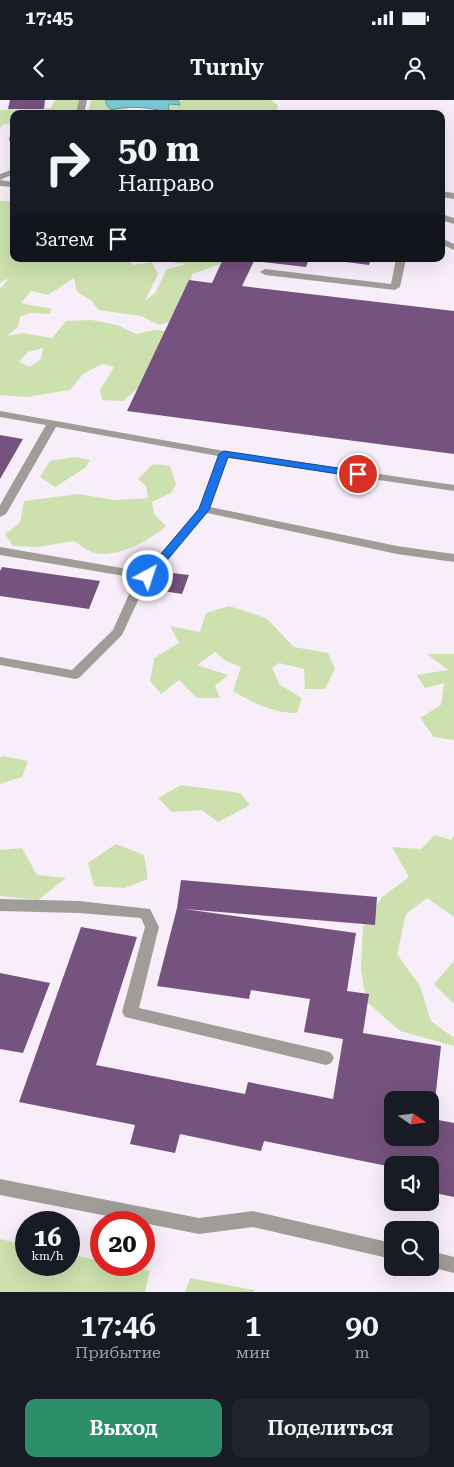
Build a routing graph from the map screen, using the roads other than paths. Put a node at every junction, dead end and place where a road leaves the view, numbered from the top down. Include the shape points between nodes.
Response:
1 (401, 262) edge
2 (265, 272) dead end
3 (0, 414) edge
4 (53, 423) junction
5 (224, 454) junction
6 (454, 488) edge
7 (204, 510) junction
8 (0, 514) edge
9 (0, 551) edge
10 (454, 558) edge
11 (136, 592) dead end
12 (0, 661) edge
13 (0, 905) edge
14 (326, 1058) dead end
15 (0, 1187) edge
16 (384, 1249) edge
17 (439, 1261) edge
18 (454, 1264) edge

1 - 2 lane via 395,287
3 - 4 lane
4 - 5 lane
4 - 8 lane
5 - 6 lane
5 - 7 lane
7 - 9 lane via 148,576
7 - 10 lane via 397,550
11 - 12 lane via 118,632 75,675
13 - 14 lane via 146,913 152,927 130,1012
15 - 16 lane via 199,1226 253,1219
17 - 18 lane

